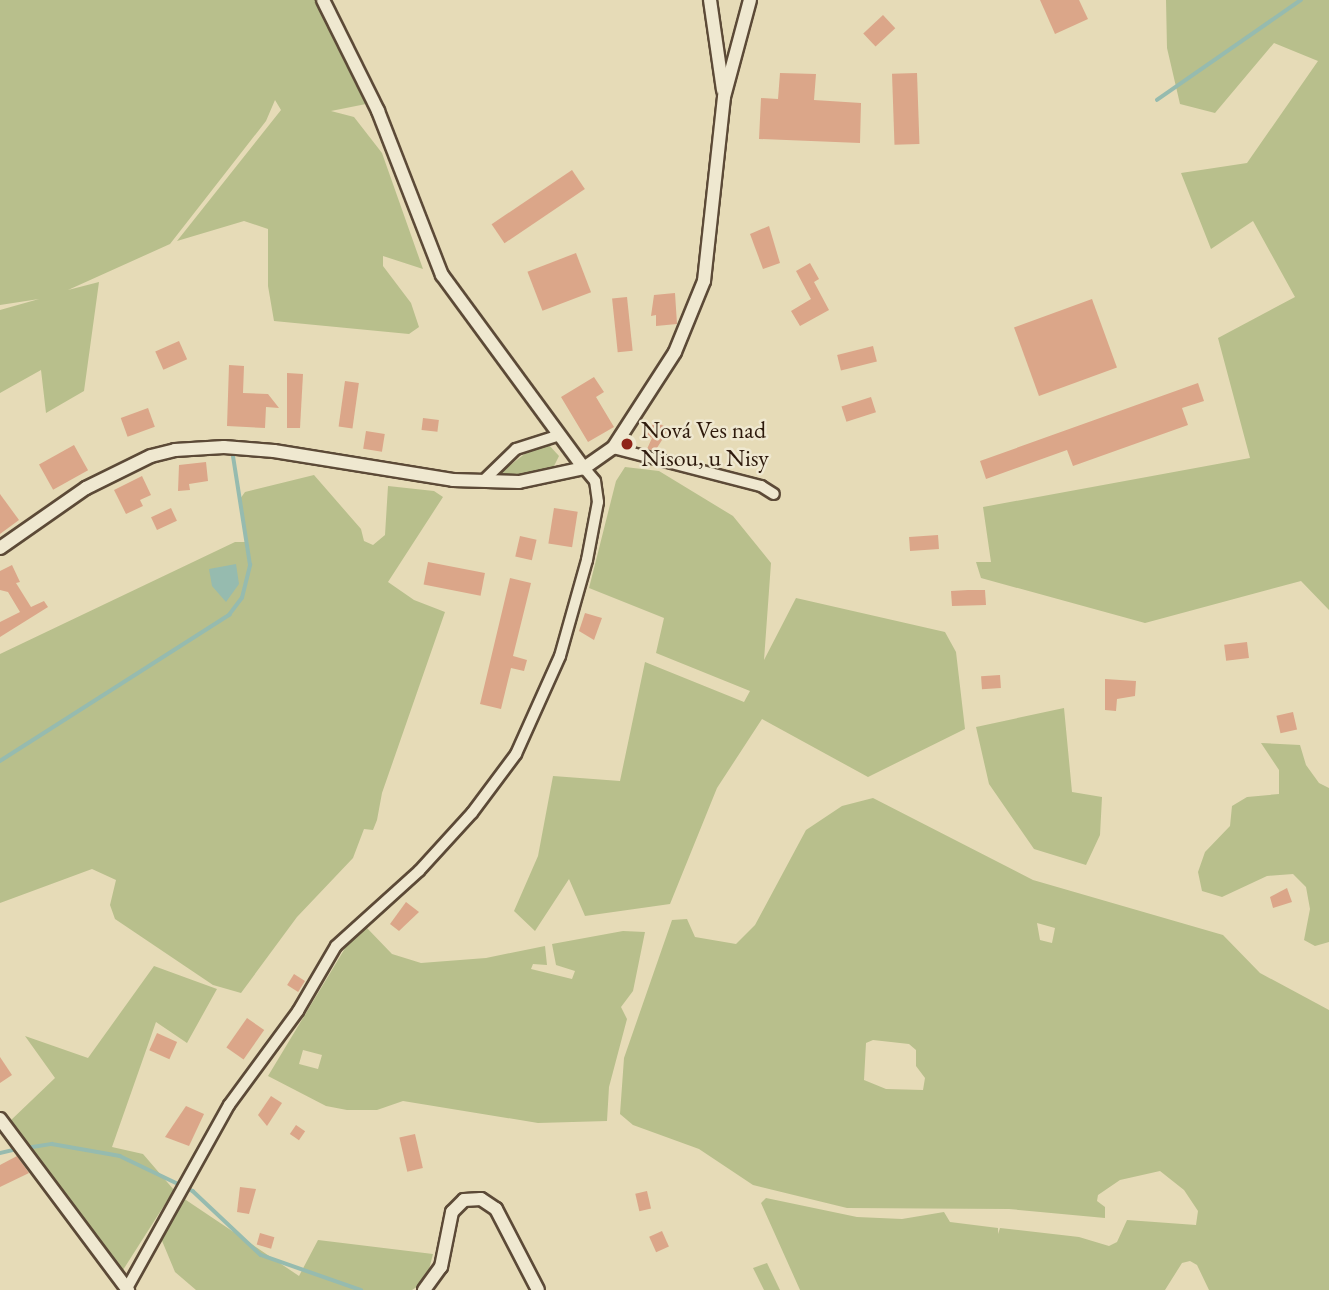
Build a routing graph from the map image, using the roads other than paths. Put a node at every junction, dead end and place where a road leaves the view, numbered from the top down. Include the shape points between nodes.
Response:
1 (323, 0) edge
2 (710, 0) edge
3 (750, 0) edge
4 (724, 97) junction
5 (560, 435) junction
6 (614, 448) junction
7 (584, 468) junction
8 (483, 481) junction
9 (774, 494) dead end
10 (0, 548) edge
11 (0, 1119) edge
12 (4, 1132) edge
13 (127, 1290) edge
14 (424, 1290) edge
15 (538, 1290) edge

1 - 5 street via 378,111 442,275
2 - 4 street
3 - 4 street
4 - 6 street via 704,281 675,352
5 - 7 street
5 - 8 street via 516,449
6 - 7 street
6 - 9 street via 761,486
7 - 8 street via 544,480
7 - 13 street via 595,481 598,502 587,560 560,656 516,754 472,813 419,871 336,946 298,1011 229,1105 166,1212
8 - 10 street via 274,451 195,447 151,456 86,488
11 - 12 street
12 - 13 street
14 - 15 street via 441,1267 452,1212 464,1200 481,1199 496,1209

